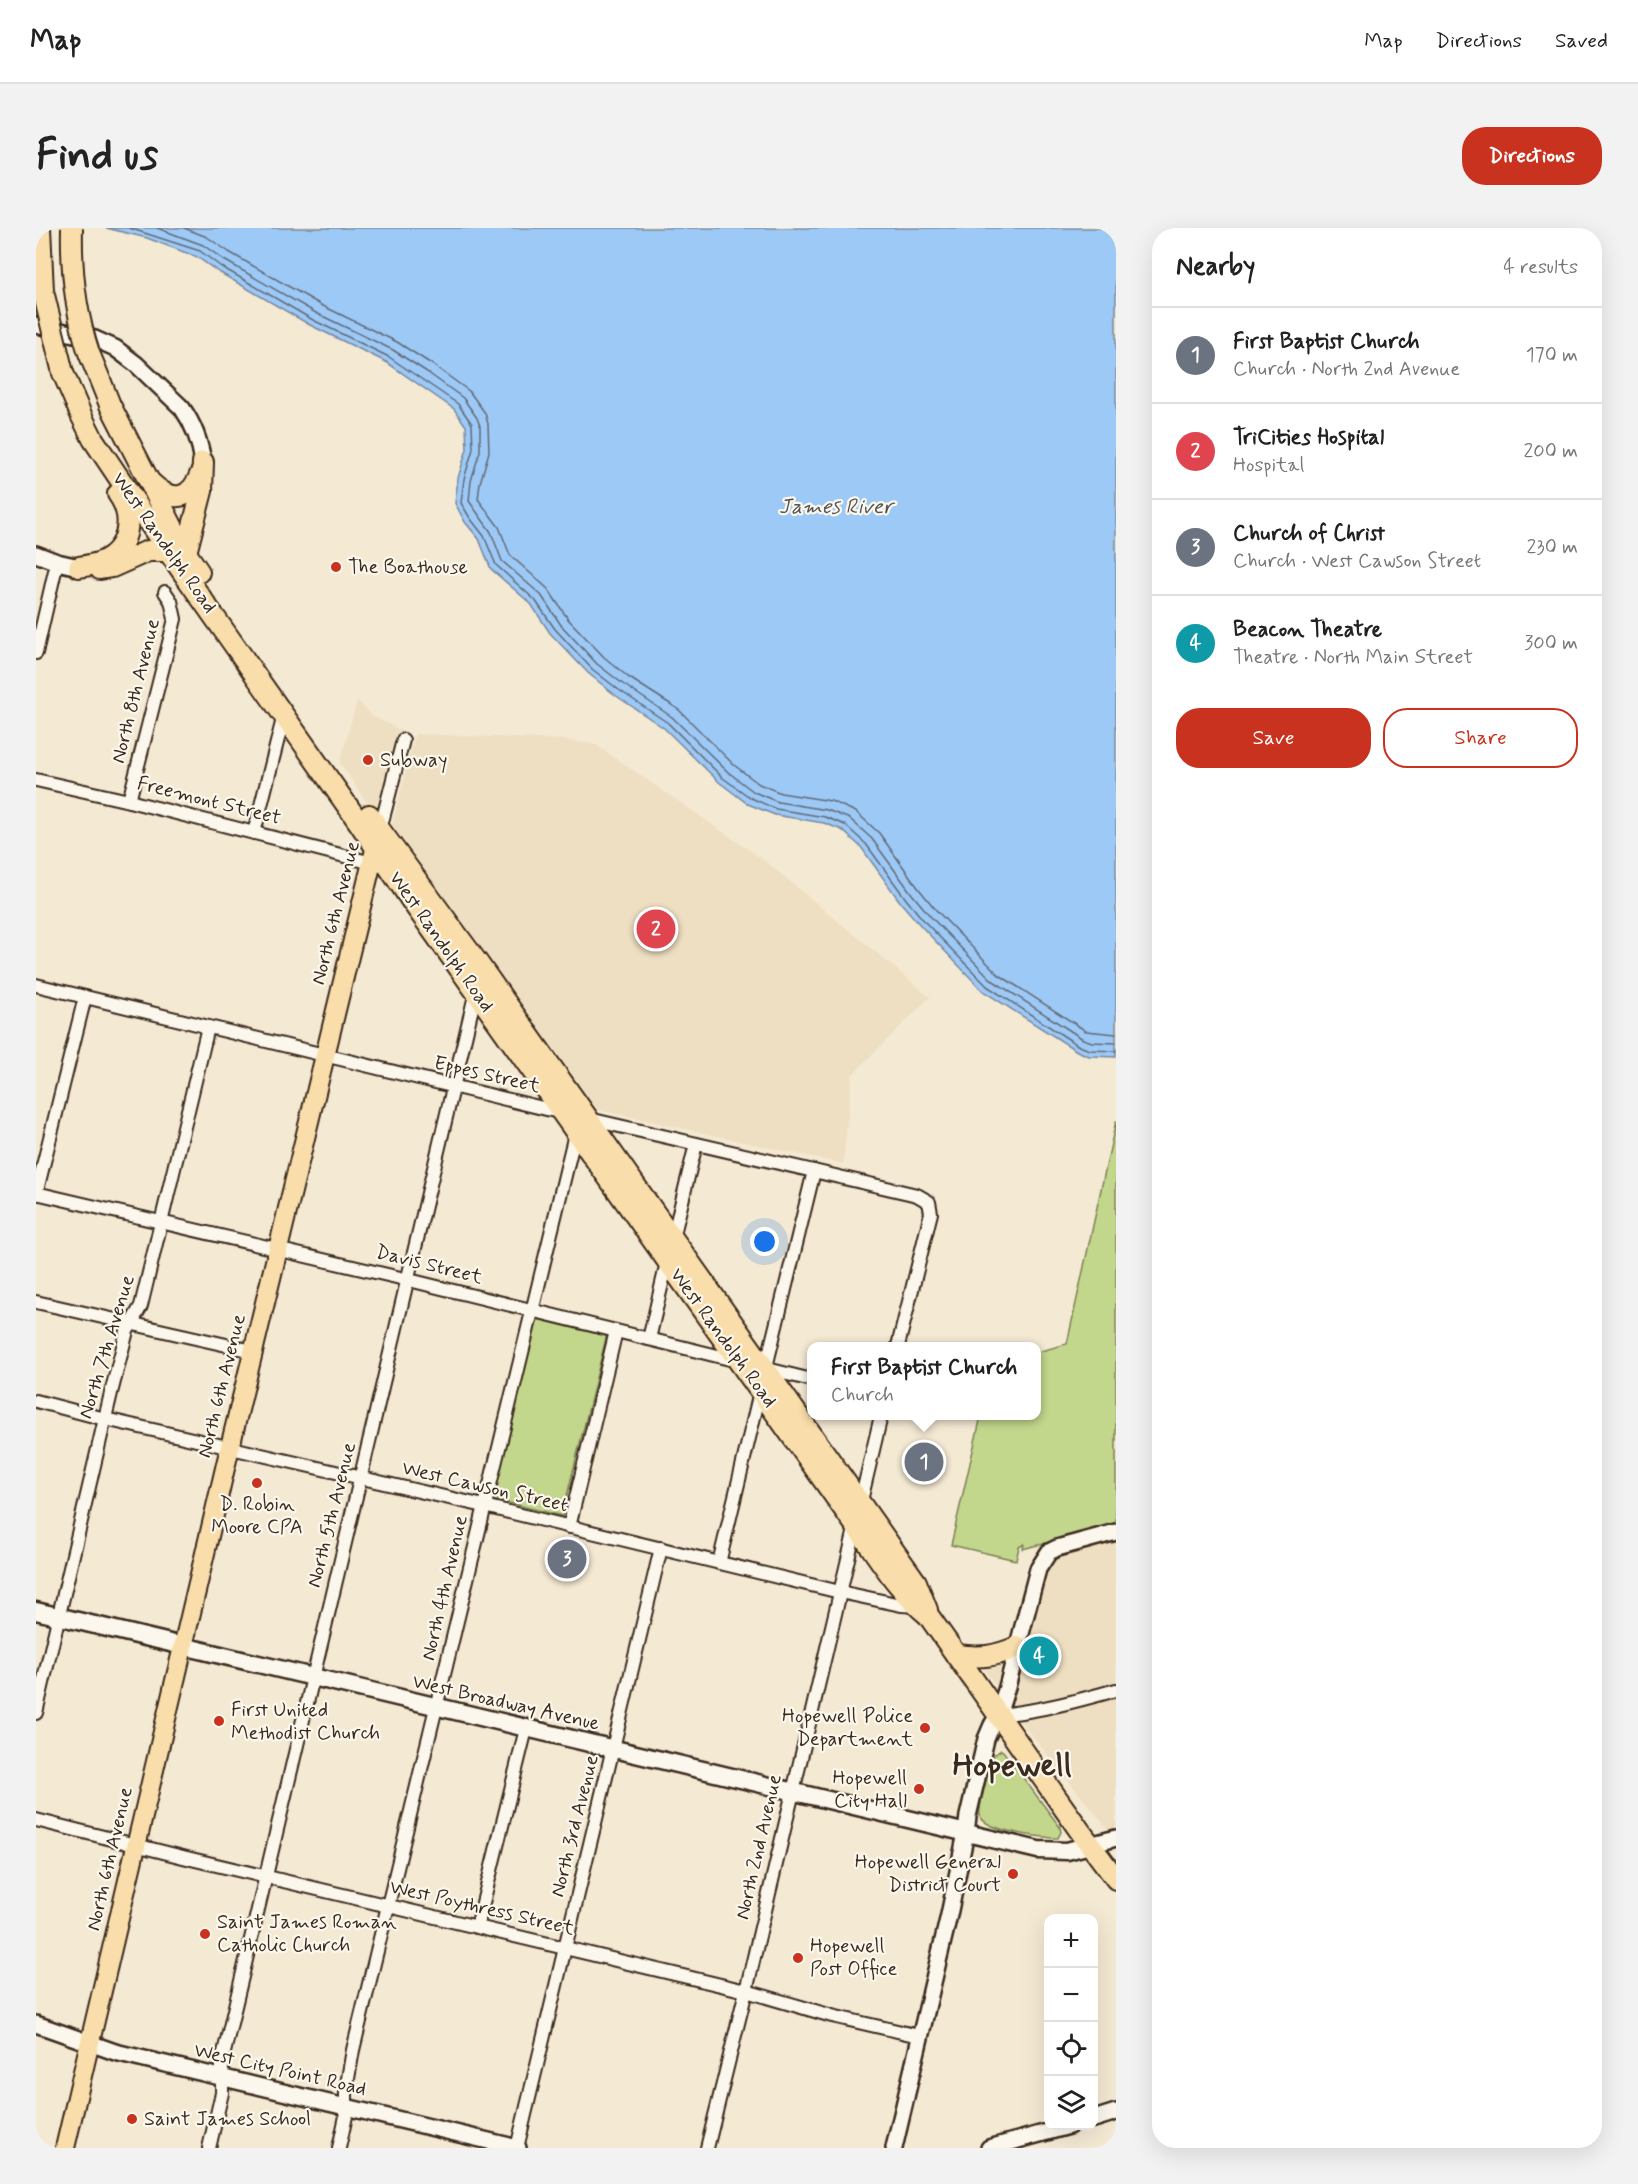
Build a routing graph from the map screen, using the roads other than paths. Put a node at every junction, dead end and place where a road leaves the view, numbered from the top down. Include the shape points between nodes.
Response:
1 (40, 228) edge
2 (72, 228) edge
3 (36, 325) edge
4 (82, 417) junction
5 (203, 462) junction
6 (148, 481) junction
7 (177, 552) junction
8 (36, 554) edge
9 (57, 562) junction
10 (79, 567) junction
11 (165, 592) dead end
12 (36, 653) edge
13 (284, 715) junction
14 (403, 740) dead end
15 (36, 780) edge
16 (129, 801) junction
17 (254, 833) junction
18 (376, 846) junction
19 (477, 962) junction
20 (36, 985) edge
21 (476, 993) junction
22 (85, 997) junction
23 (208, 1027) junction
24 (324, 1055) junction
25 (454, 1088) junction
26 (562, 1113) junction
27 (581, 1125) junction
28 (696, 1144) junction
29 (814, 1171) junction
30 (36, 1193) edge
31 (162, 1221) junction
32 (673, 1238) junction
33 (278, 1250) junction
34 (667, 1261) junction
35 (409, 1280) junction
36 (36, 1302) edge
37 (532, 1310) junction
38 (132, 1323) junction
39 (616, 1331) junction
40 (649, 1339) junction
41 (899, 1342) edge
42 (253, 1351) junction
43 (739, 1362) junction
44 (766, 1369) junction
45 (807, 1379) edge
46 (760, 1391) junction
47 (36, 1401) edge
48 (105, 1419) junction
49 (881, 1420) edge
50 (230, 1447) junction
51 (362, 1478) junction
52 (861, 1503) junction
53 (484, 1506) junction
54 (856, 1526) junction
55 (569, 1527) junction
56 (1116, 1532) edge
57 (1116, 1542) edge
58 (661, 1548) junction
59 (719, 1563) junction
60 (1038, 1569) junction
61 (840, 1592) junction
62 (924, 1609) junction
63 (36, 1611) edge
64 (58, 1616) junction
65 (183, 1646) junction
66 (1017, 1647) junction
67 (956, 1655) junction
68 (313, 1678) junction
69 (1116, 1690) edge
70 (436, 1708) junction
71 (36, 1713) edge
72 (998, 1715) junction
73 (526, 1729) junction
74 (613, 1750) junction
75 (792, 1793) junction
76 (36, 1820) edge
77 (966, 1833) junction
78 (1116, 1838) edge
79 (137, 1845) junction
80 (1090, 1845) junction
81 (265, 1877) junction
82 (1116, 1879) edge
83 (388, 1906) junction
84 (477, 1927) junction
85 (565, 1948) junction
86 (746, 1991) junction
87 (36, 2024) edge
88 (919, 2036) junction
89 (89, 2043) junction
90 (222, 2077) junction
91 (346, 2107) junction
92 (1116, 2112) edge
93 (1098, 2118) edge
94 (1054, 2130) edge
95 (65, 2148) edge
96 (209, 2148) edge
97 (339, 2148) edge
98 (518, 2148) edge
99 (707, 2148) edge
100 (894, 2148) edge
101 (989, 2148) edge

1 - 4 highway, West Randolph Road, bridge via 43,291 63,374
2 - 6 highway, West Randolph Road, bridge via 76,292 89,351 110,405
3 - 5 street via 96,339 125,355 182,408 196,431
4 - 7 highway, West Randolph Road via 93,439
4 - 10 highway via 86,445 123,501 128,522 125,537 114,552 99,563
5 - 6 highway via 196,483 187,494 167,495
5 - 7 highway via 202,491
6 - 7 highway, West Randolph Road
7 - 10 highway via 142,553 104,569
7 - 13 highway, West Randolph Road
7 - 18 highway, West Randolph Road
8 - 9 street
9 - 10 street
9 - 12 street
11 - 16 street, North 8th Avenue via 175,619
13 - 17 street
13 - 18 highway, West Randolph Road
14 - 18 street, North 6th Avenue
15 - 16 street, Freemont Street
16 - 17 street, Freemont Street
17 - 18 street, Freemont Street
18 - 19 highway, West Randolph Road
18 - 21 highway, West Randolph Road
18 - 24 main road, North 6th Avenue
19 - 21 street, North 5th Avenue
19 - 27 highway, West Randolph Road
20 - 22 street, Eppes Street
21 - 25 street, North 5th Avenue
21 - 26 highway, West Randolph Road
22 - 23 street, Eppes Street
22 - 30 street
23 - 24 street, Eppes Street
23 - 31 street, North 7th Avenue
24 - 25 street, Eppes Street
24 - 33 main road, North 6th Avenue
25 - 26 street, Eppes Street
25 - 35 street, North 5th Avenue
26 - 27 highway, West Randolph Road
27 - 28 street
27 - 32 highway, West Randolph Road
27 - 34 highway, West Randolph Road
27 - 37 street, North 4th Avenue
28 - 29 street
28 - 32 street
29 - 41 street via 917,1195 929,1202 931,1213
29 - 44 street
30 - 31 street, Davis Street
31 - 33 street, Davis Street
31 - 38 street, North 7th Avenue via 141,1306
32 - 34 street
32 - 44 highway, West Randolph Road
33 - 35 street, Davis Street
33 - 42 main road, North 6th Avenue
34 - 40 street
34 - 43 highway, West Randolph Road
35 - 37 street, Davis Street
35 - 51 street, North 5th Avenue
36 - 38 street
37 - 39 street, Davis Street
37 - 53 street, North 4th Avenue
38 - 42 street
38 - 48 street, North 7th Avenue
39 - 40 street, Davis Street
39 - 55 street
40 - 43 street, Davis Street
42 - 50 main road, North 6th Avenue
43 - 44 street, Davis Street
43 - 46 highway, West Randolph Road
44 - 45 street, Davis Street
44 - 46 street
44 - 52 highway, West Randolph Road
46 - 54 highway, West Randolph Road
46 - 59 street
47 - 48 street, West Cawson Street
48 - 50 street, West Cawson Street
48 - 64 street, North 7th Avenue
49 - 52 street, North 2nd Avenue
50 - 51 street, West Cawson Street
50 - 65 main road, North 6th Avenue
51 - 53 street, West Cawson Street
51 - 68 street, North 5th Avenue
52 - 54 street, North 2nd Avenue
52 - 62 highway, West Randolph Road via 916,1582
53 - 55 street, West Cawson Street
53 - 70 street, North 4th Avenue
54 - 61 street, North 2nd Avenue
54 - 62 highway, West Randolph Road
55 - 58 street, West Cawson Street
56 - 60 street via 1049,1552
57 - 60 street via 1056,1558
58 - 59 street, West Cawson Street
58 - 74 street, North 3rd Avenue
59 - 61 street, West Cawson Street
60 - 66 street
61 - 62 street, West Cawson Street
61 - 75 street, North 2nd Avenue
62 - 67 highway, West Randolph Road
63 - 64 main road, West Broadway Avenue
64 - 65 main road, West Broadway Avenue
64 - 71 street, North 7th Avenue
65 - 68 main road, West Broadway Avenue
65 - 79 main road, North 6th Avenue
66 - 67 highway via 997,1656
66 - 72 street
67 - 72 highway, West Randolph Road
68 - 70 main road, West Broadway Avenue
68 - 81 street, North 5th Avenue
69 - 72 street via 1063,1705
70 - 73 main road, West Broadway Avenue
70 - 83 street, North 4th Avenue
72 - 77 street via 986,1739
72 - 80 highway, West Randolph Road
73 - 74 main road, West Broadway Avenue
73 - 84 street
74 - 75 main road, West Broadway Avenue
74 - 85 street, North 3rd Avenue
75 - 77 main road, West Broadway Avenue
75 - 86 street, North 2nd Avenue
76 - 79 street, West Poythress Street
77 - 80 main road, West Broadway Avenue via 1053,1852
77 - 88 street
78 - 80 street
79 - 81 street, West Poythress Street
79 - 89 main road, North 6th Avenue
80 - 82 highway, West Randolph Road
81 - 83 street, West Poythress Street
81 - 90 street, North 5th Avenue via 222,2061
83 - 84 street, West Poythress Street
83 - 91 street, North 4th Avenue via 353,2050
84 - 85 street, West Poythress Street
85 - 86 street, West Poythress Street
85 - 98 street, North 3rd Avenue
86 - 88 street, West Poythress Street
86 - 99 street, North 2nd Avenue
87 - 89 street, West City Point Road
88 - 100 street
89 - 90 street, West City Point Road
89 - 95 main road, North 6th Avenue
90 - 91 street, West City Point Road
90 - 96 street, North 5th Avenue
91 - 97 street, North 4th Avenue
91 - 98 street, West City Point Road
92 - 93 street
94 - 101 street

